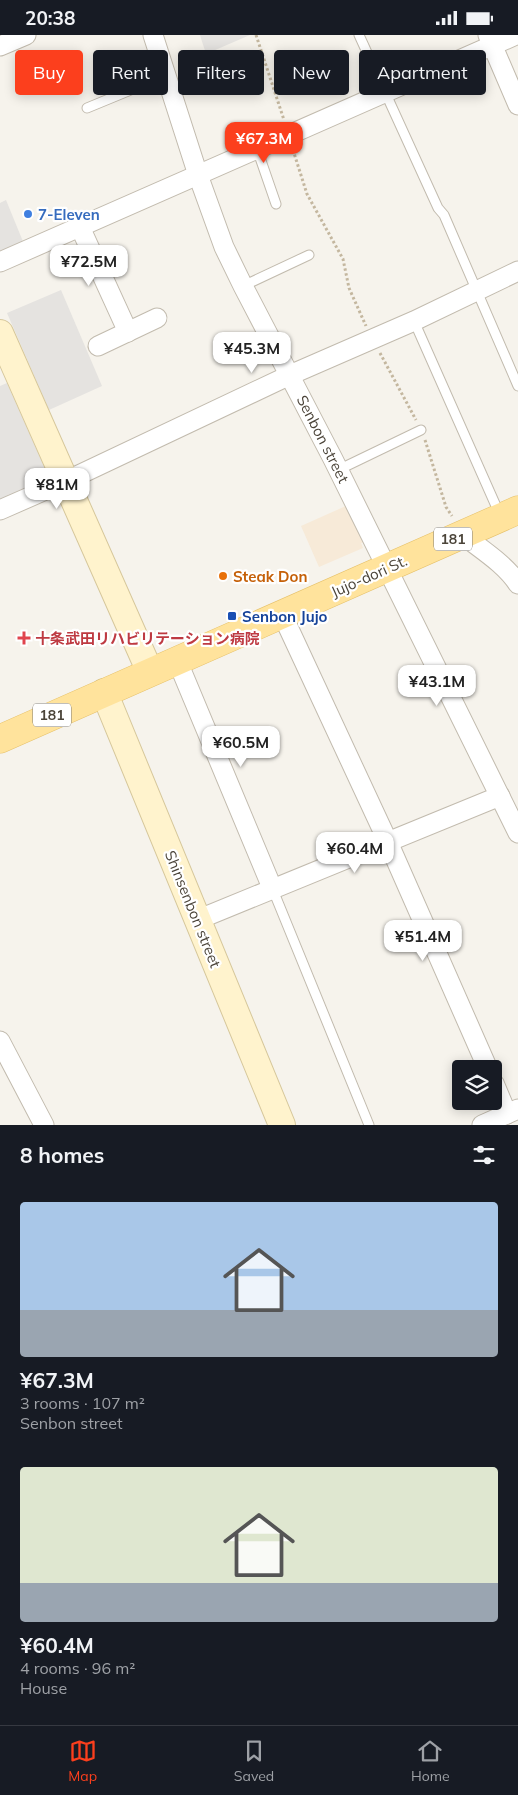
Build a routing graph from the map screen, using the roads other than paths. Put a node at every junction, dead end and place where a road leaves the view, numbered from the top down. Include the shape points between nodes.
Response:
1 (26, 35) edge
2 (153, 35) edge
3 (359, 35) edge
4 (516, 35) edge
5 (490, 40) edge
6 (0, 46) edge
7 (158, 50) edge
8 (366, 50) edge
9 (470, 50) edge
10 (168, 78) edge
11 (117, 95) edge
12 (380, 95) edge
13 (386, 95) edge
14 (518, 105) edge
15 (87, 107) dead end
16 (257, 149) junction
17 (198, 175) junction
18 (276, 204) dead end
19 (80, 227) junction
20 (309, 255) dead end
21 (0, 263) edge
22 (518, 271) edge
23 (243, 286) junction
24 (477, 290) junction
25 (157, 319) dead end
26 (414, 321) junction
27 (128, 332) junction
28 (0, 333) edge
29 (98, 347) dead end
30 (290, 375) junction
31 (518, 386) edge
32 (421, 430) road end
33 (338, 470) junction
34 (66, 481) junction
35 (0, 510) edge
36 (509, 514) edge
37 (463, 535) junction
38 (387, 567) junction
39 (518, 584) edge
40 (282, 614) junction
41 (177, 660) junction
42 (150, 671) junction
43 (104, 692) junction
44 (0, 739) edge
45 (500, 796) junction
46 (514, 812) edge
47 (518, 833) edge
48 (388, 842) junction
49 (273, 889) junction
50 (197, 920) junction
51 (0, 1041) edge
52 (484, 1060) edge
53 (502, 1095) edge
54 (513, 1111) edge
55 (44, 1125) edge
56 (282, 1125) edge
57 (369, 1125) edge
58 (482, 1125) edge

1 - 6 street
2 - 7 street, Senbon street
3 - 8 lane
4 - 5 street
5 - 9 street
5 - 14 street
10 - 17 street, Senbon street
11 - 15 lane
12 - 16 street
13 - 24 lane
16 - 17 street
16 - 18 lane
17 - 19 street
17 - 23 street, Senbon street via 224,247
19 - 21 street
19 - 27 street
20 - 23 lane
22 - 24 street
23 - 30 street, Senbon street
24 - 26 street
24 - 31 lane
25 - 27 street
26 - 30 street
26 - 36 lane
27 - 29 street
28 - 34 street
30 - 33 street, Senbon street
30 - 34 street
32 - 33 lane
33 - 38 street, Senbon street
34 - 35 street
34 - 42 street
36 - 37 main road, Jujo-dori St. / 181
37 - 38 main road, Jujo-dori St. / 181
37 - 39 street via 513,576
38 - 40 main road, Jujo-dori St. / 181
38 - 45 street, Senbon street
40 - 41 main road, Jujo-dori St. / 181
40 - 48 street
41 - 42 main road, Jujo-dori St. / 181
41 - 49 street
42 - 43 main road, Jujo-dori St. / 181
43 - 44 main road, Jujo-dori St. / 181
43 - 50 street, Shinsenbon street
45 - 46 street, Senbon street
45 - 48 street
46 - 47 street, Senbon street
48 - 49 street
48 - 52 street
49 - 50 street
49 - 57 lane
50 - 56 street, Shinsenbon street
51 - 55 street
53 - 54 street
54 - 58 street

